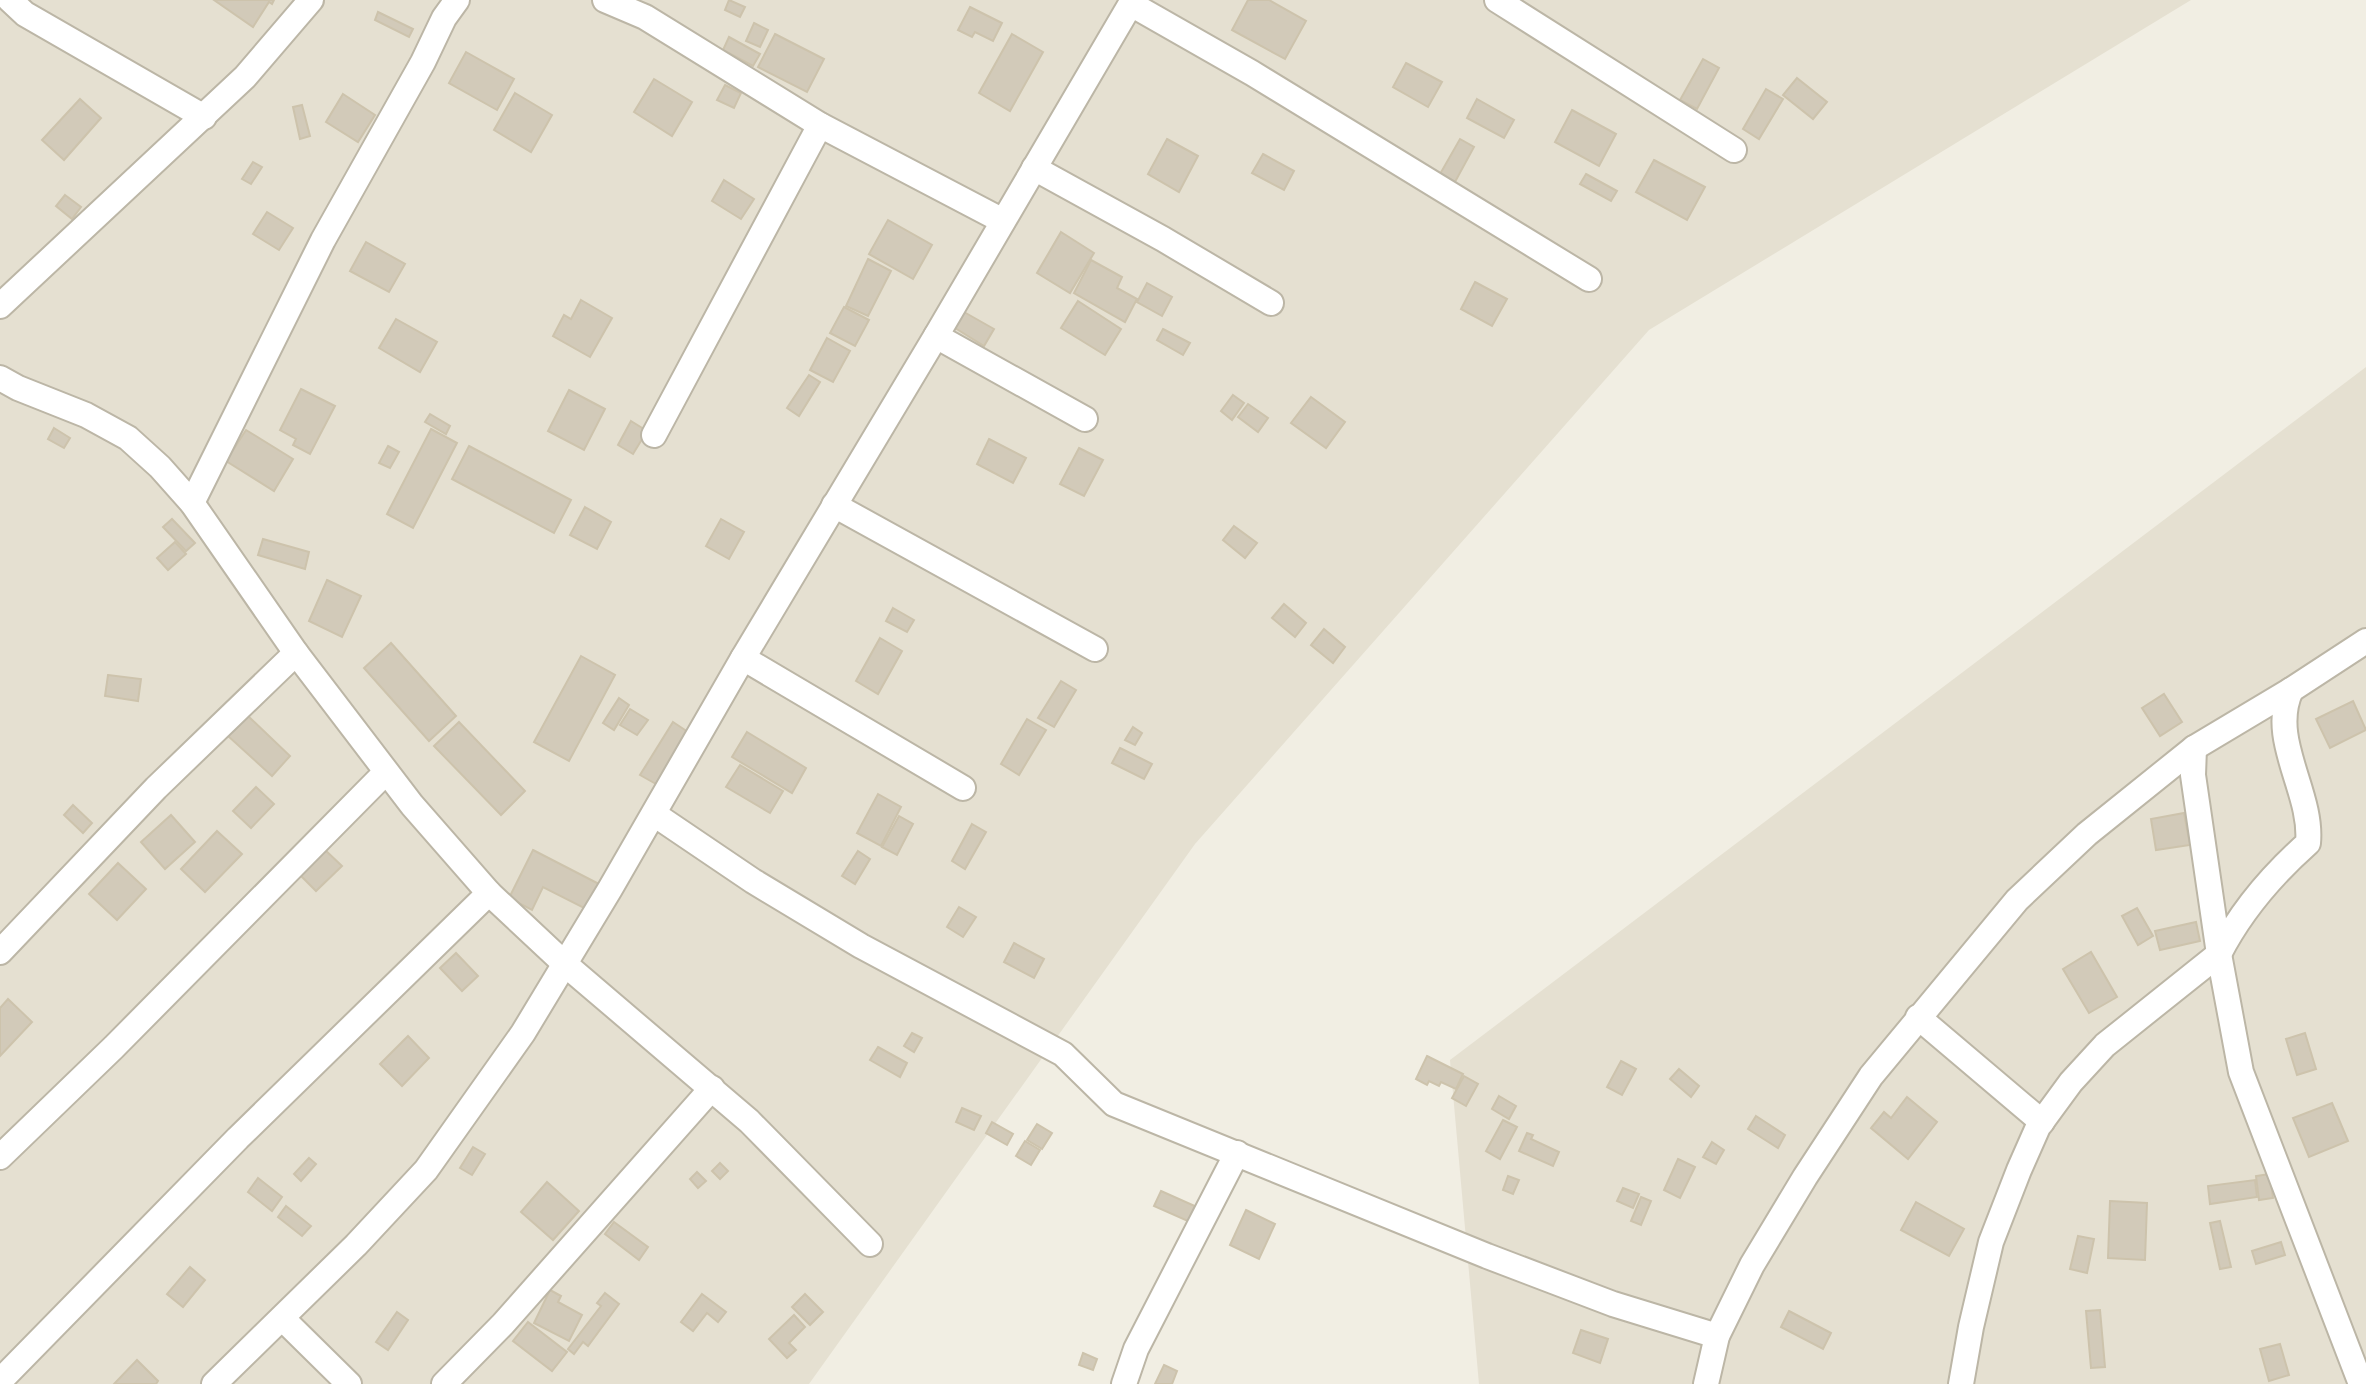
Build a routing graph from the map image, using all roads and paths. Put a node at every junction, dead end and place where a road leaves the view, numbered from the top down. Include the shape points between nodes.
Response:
1 (10, 0) edge
2 (311, 0) edge
3 (457, 0) edge
4 (605, 0) edge
5 (1497, 0) edge
6 (1132, 2) edge
7 (650, 8) edge
8 (204, 117) junction
9 (820, 125) junction
10 (1734, 150) dead end
11 (1034, 168) junction
12 (1003, 221) junction
13 (1589, 279) dead end
14 (1271, 303) dead end
15 (0, 306) edge
16 (936, 336) junction
17 (0, 378) edge
18 (1085, 419) dead end
19 (654, 435) dead end
20 (192, 503) junction
21 (834, 505) junction
22 (2366, 641) edge
23 (1095, 649) dead end
24 (296, 653) junction
25 (743, 658) junction
26 (2291, 690) junction
27 (2194, 748) junction
28 (386, 772) junction
29 (963, 788) dead end
30 (654, 814) junction
31 (489, 893) junction
32 (0, 952) edge
33 (2219, 954) junction
34 (566, 965) junction
35 (1918, 1017) junction
36 (712, 1088) junction
37 (2042, 1122) junction
38 (1237, 1153) junction
39 (0, 1157) edge
40 (870, 1244) dead end
41 (283, 1319) junction
42 (1717, 1336) junction
43 (0, 1381) edge
44 (214, 1384) edge
45 (349, 1384) edge
46 (444, 1384) edge
47 (1124, 1384) edge
48 (1706, 1384) edge
49 (1961, 1384) edge
50 (2361, 1384) edge

1 - 8 street via 25,14
2 - 8 street
3 - 20 street via 323,240
4 - 7 street
5 - 10 street
6 - 11 street
6 - 13 street
7 - 9 street
8 - 15 street
9 - 12 street
9 - 19 street
11 - 12 street
11 - 14 street
12 - 16 street
16 - 18 street
16 - 21 street
17 - 20 street via 128,438
20 - 24 street
21 - 23 street
21 - 25 street
22 - 26 street
24 - 28 street
24 - 32 street via 156,788
25 - 29 street
25 - 30 street
26 - 27 street
26 - 33 street via 2285,711 2288,748 2308,819 2308,843 2270,879
27 - 33 street via 2193,775
27 - 35 street via 2087,834 2017,900
28 - 31 street
28 - 39 street
30 - 34 street
30 - 38 street via 861,946 1063,1054 1114,1104
31 - 34 street
31 - 43 street
33 - 37 street via 2105,1045
33 - 50 street via 2241,1072
34 - 36 street
34 - 41 street via 426,1170
35 - 37 street
35 - 42 street via 1871,1076 1805,1177
36 - 40 street
36 - 46 street
37 - 49 street via 1991,1242
38 - 42 street via 1585,1294
38 - 47 street via 1143,1336
41 - 44 street
41 - 45 street
42 - 48 street

